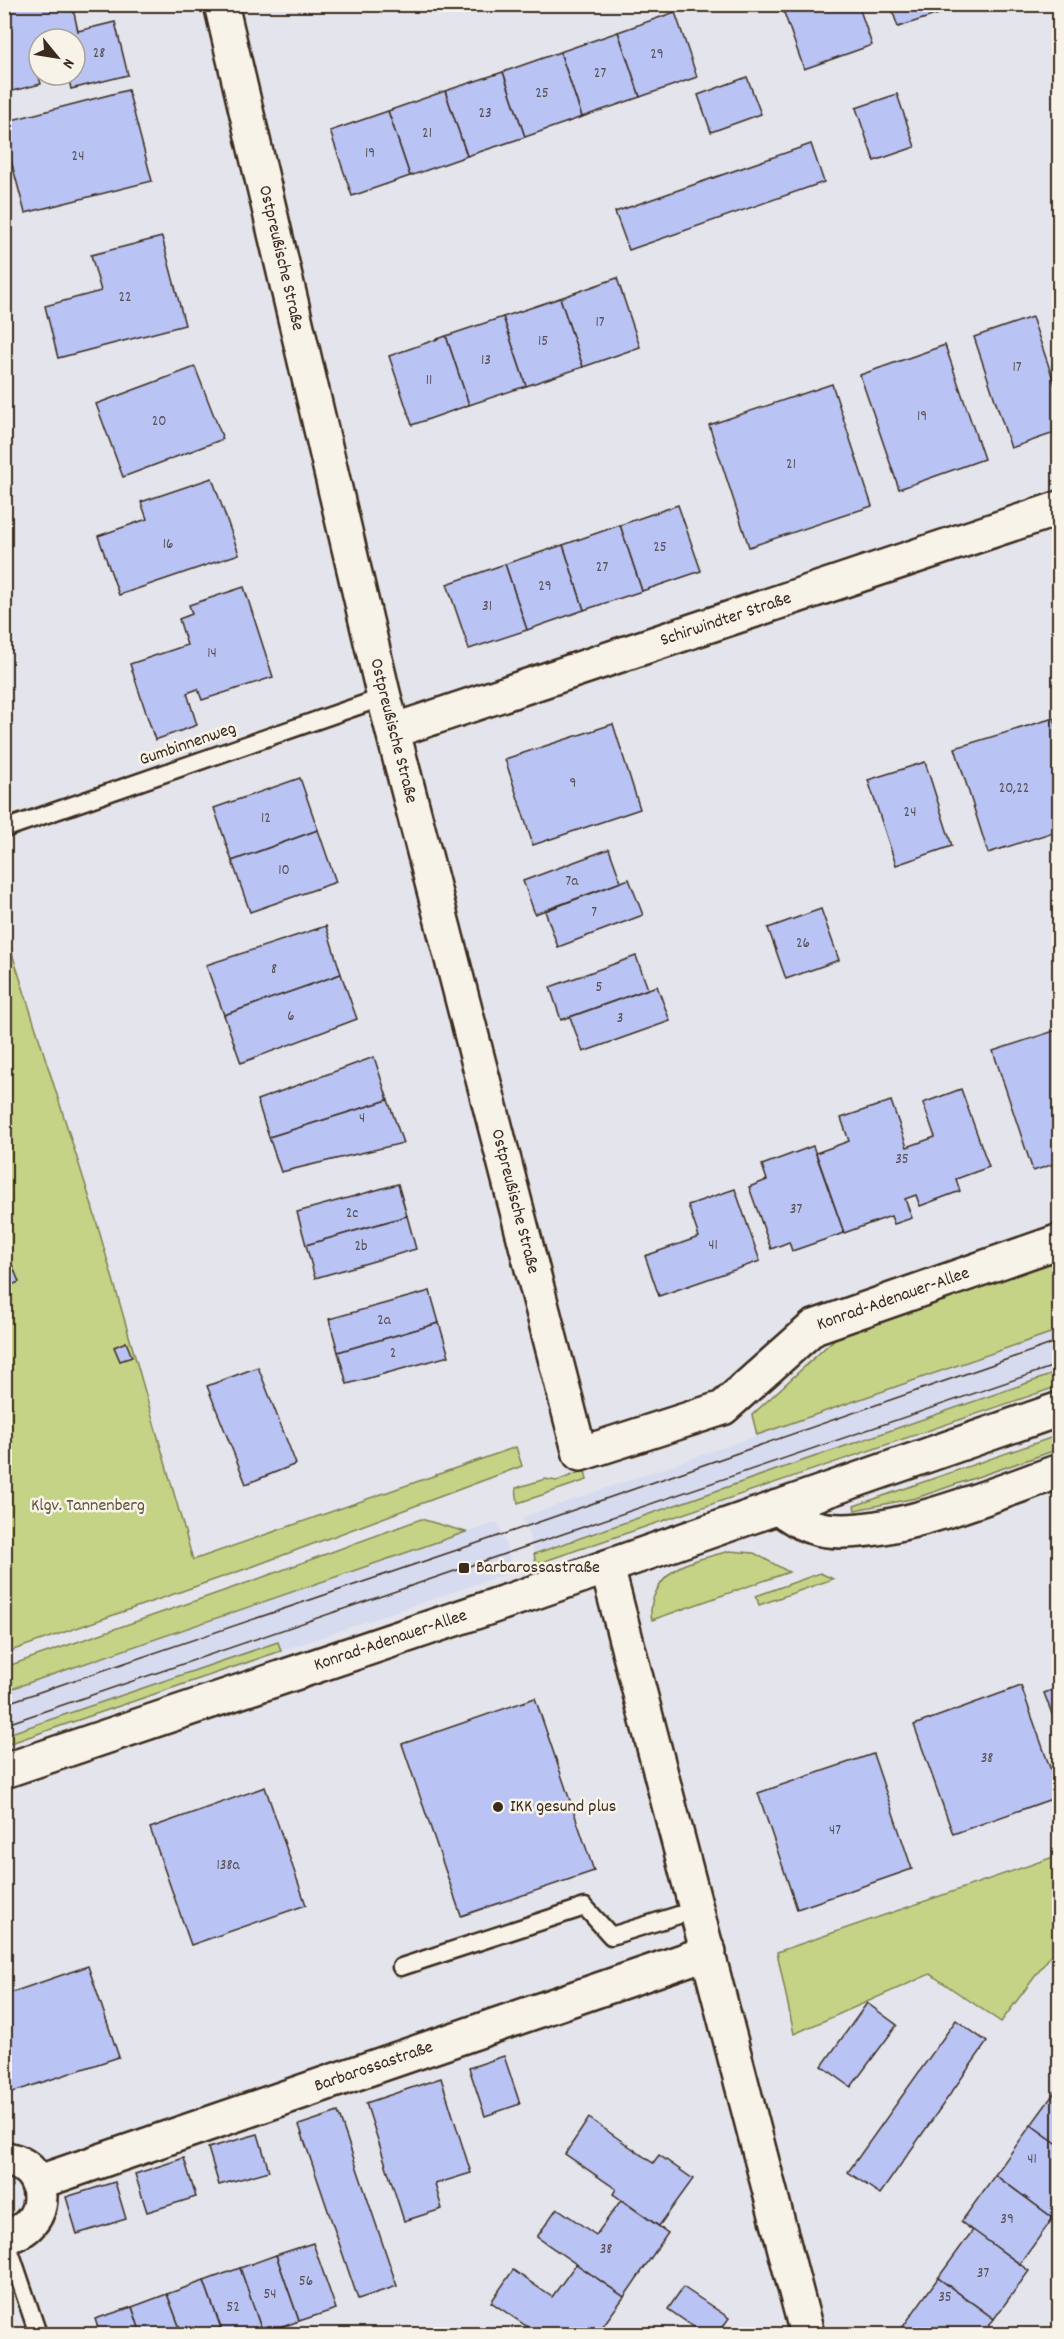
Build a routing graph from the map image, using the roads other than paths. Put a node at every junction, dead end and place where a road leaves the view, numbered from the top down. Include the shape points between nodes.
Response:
1 (221, 4) edge
2 (1059, 508) edge
3 (384, 697) junction
4 (393, 731) junction
5 (4, 830) edge
6 (1059, 1241) edge
7 (1059, 1409) edge
8 (580, 1454) joint
9 (1059, 1471) edge
10 (777, 1507) junction
11 (607, 1567) junction
12 (4, 1771) edge
13 (698, 1909) junction
14 (709, 1952) junction
15 (402, 1967) dead end
16 (4, 2159) edge
17 (39, 2182) junction
18 (5, 2236) edge
19 (38, 2334) edge
20 (807, 2334) edge

1 - 3 street, Ostpreußische Straße
2 - 4 street, Schirwindter Straße
3 - 4 street, Ostpreußische Straße
3 - 5 lane, Gumbinnenweg
4 - 8 street, Ostpreußische Straße
6 - 8 street, Konrad-Adenauer-Allee via 814,1327 723,1408
7 - 10 street, Konrad-Adenauer-Allee
9 - 10 street via 918,1519 860,1533 812,1527
10 - 11 street, Konrad-Adenauer-Allee
11 - 12 street, Konrad-Adenauer-Allee
11 - 13 street
13 - 14 street
13 - 15 lane via 611,1936 585,1907
14 - 17 street, Barbarossastraße
14 - 20 street
16 - 17 street via 22,2163
17 - 18 street via 41,2203 37,2216 25,2229
18 - 19 lane

